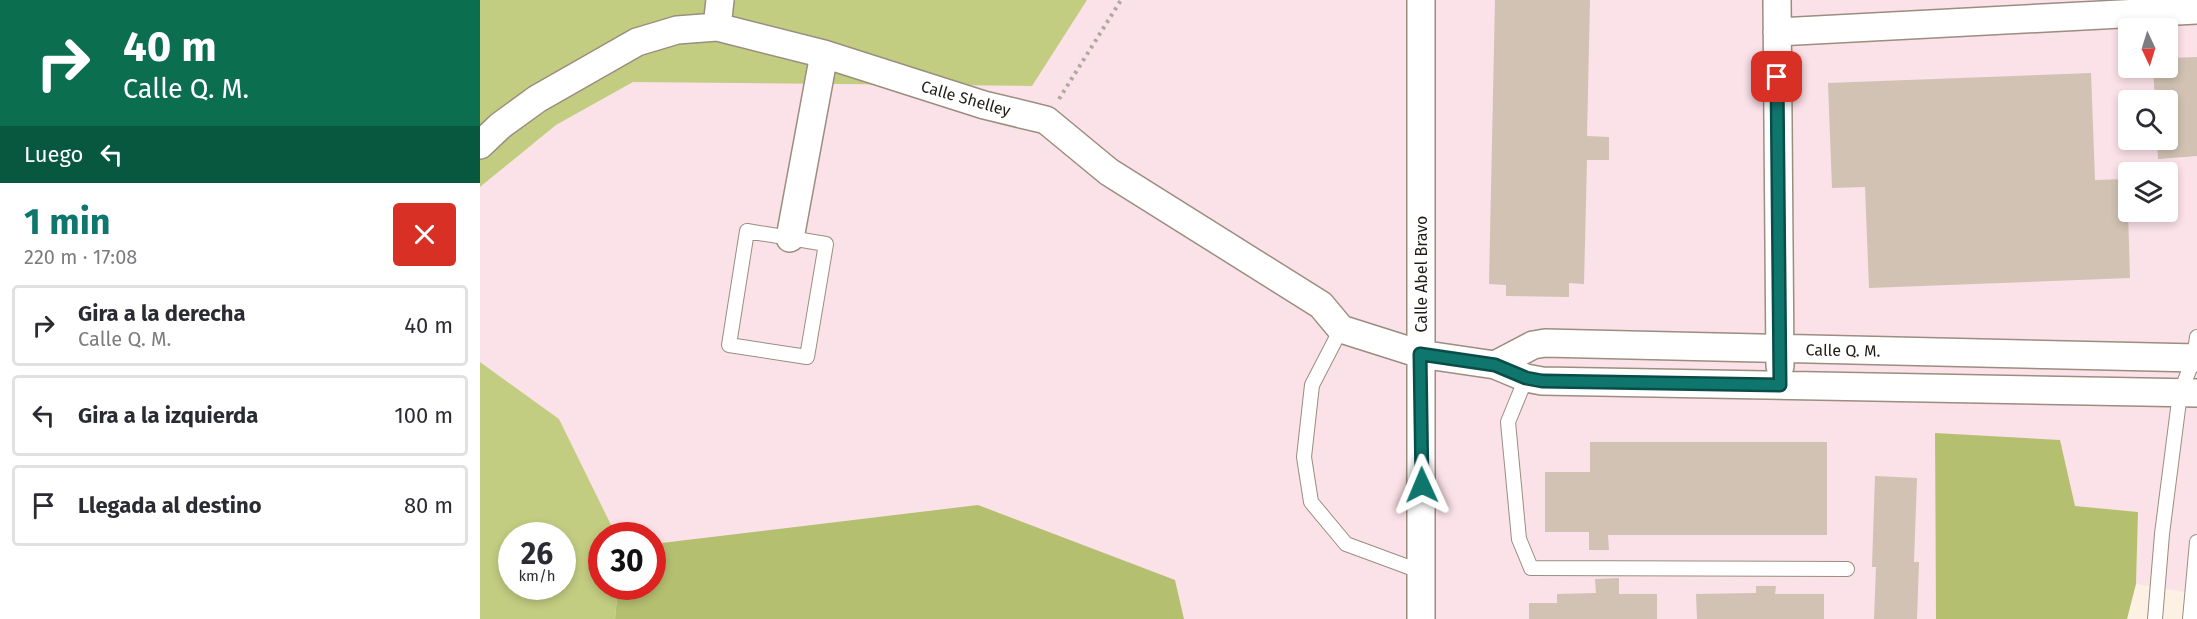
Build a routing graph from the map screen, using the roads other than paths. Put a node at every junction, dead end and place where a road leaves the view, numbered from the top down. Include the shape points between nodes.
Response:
1 (720, 0) edge
2 (1421, 0) edge
3 (1777, 0) edge
4 (2197, 10) edge
5 (717, 27) junction
6 (1777, 32) junction
7 (824, 54) junction
8 (480, 145) edge
9 (790, 238) junction
10 (1341, 329) junction
11 (1780, 349) junction
12 (1420, 354) junction
13 (2196, 354) edge
14 (1495, 365) junction
15 (1526, 378) junction
16 (1780, 385) junction
17 (2189, 393) edge
18 (2197, 542) edge
19 (1847, 569) dead end
20 (1422, 572) junction
21 (1421, 619) edge
22 (2155, 619) edge
23 (2190, 619) edge

1 - 5 street
2 - 12 street, Calle Abel Bravo
3 - 6 street
4 - 6 street
5 - 7 street, Calle Shelley
5 - 8 street, Calle Shelley via 677,30 637,42 537,99
6 - 11 street
7 - 9 street
7 - 10 street, Calle Shelley via 984,105 1046,120 1109,172 1322,305
9 - 9 lane via 747,231 729,345 807,357 826,244
10 - 12 street
10 - 20 lane via 1312,385 1304,457 1311,502 1346,544
11 - 13 street, Calle Q. M.
11 - 14 street, Calle Q. M. via 1545,343 1533,345
11 - 16 street
12 - 14 street
12 - 20 street, Calle Abel Bravo
13 - 17 lane
14 - 15 street
15 - 16 street
15 - 19 lane via 1508,422 1519,539 1531,568
16 - 17 street
17 - 22 lane via 2162,534
18 - 23 lane
20 - 21 street, Calle Abel Bravo

